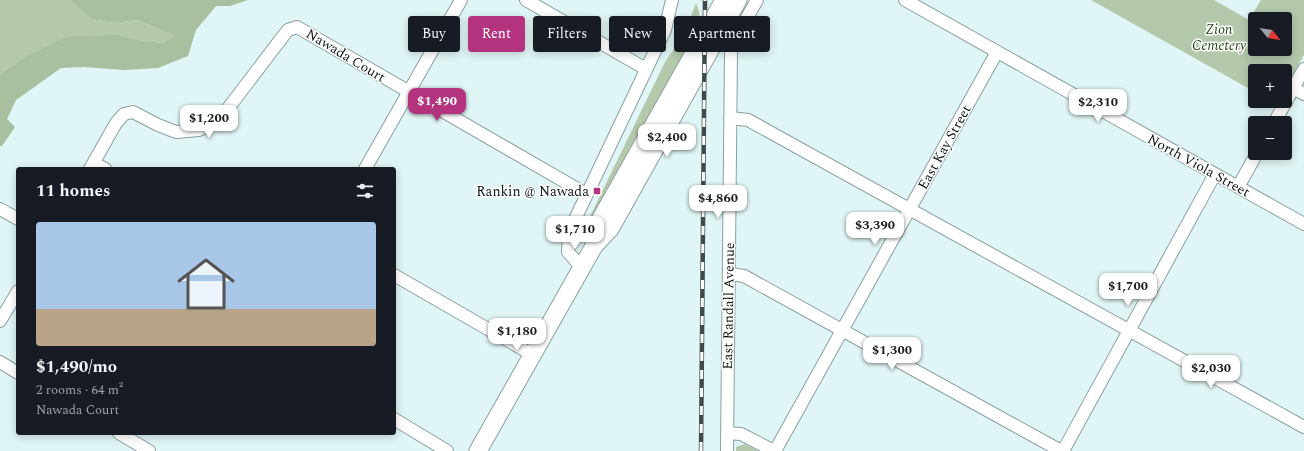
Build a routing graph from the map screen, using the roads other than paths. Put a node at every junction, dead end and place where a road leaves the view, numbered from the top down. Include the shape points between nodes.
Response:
1 (461, 0) edge
2 (526, 0) edge
3 (672, 0) edge
4 (724, 0) edge
5 (738, 0) edge
6 (757, 0) edge
7 (905, 0) edge
8 (997, 52) junction
9 (646, 69) junction
10 (1304, 69) edge
11 (1299, 91) edge
12 (408, 92) junction
13 (1279, 116) edge
14 (730, 118) junction
15 (1253, 160) edge
16 (92, 166) edge
17 (366, 167) edge
18 (1215, 174) junction
19 (1238, 187) junction
20 (586, 194) junction
21 (0, 209) edge
22 (909, 209) junction
23 (16, 218) edge
24 (1304, 224) edge
25 (594, 246) junction
26 (582, 268) junction
27 (730, 274) junction
28 (396, 276) edge
29 (16, 294) edge
30 (0, 322) edge
31 (842, 330) junction
32 (1129, 331) junction
33 (532, 355) junction
34 (0, 362) edge
35 (16, 372) edge
36 (396, 420) edge
37 (1304, 426) edge
38 (727, 433) junction
39 (122, 435) edge
40 (149, 451) edge
41 (447, 451) edge
42 (478, 451) edge
43 (727, 451) edge
44 (774, 451) edge
45 (1062, 451) edge

1 - 12 street
2 - 9 street
3 - 9 street via 666,26
4 - 25 main road via 600,222
5 - 25 main road via 610,229
6 - 14 street, East Randall Avenue via 735,39 731,52
7 - 8 street, North Viola Street
8 - 18 street, North Viola Street
8 - 22 street, East Kay Street
9 - 20 street
10 - 11 street
11 - 13 street
12 - 16 street, Nawada Court via 302,29 292,28 220,119 211,125 188,132 176,132 139,114 128,112 116,122
12 - 17 street
12 - 20 street, Nawada Court
14 - 22 street via 748,120
14 - 27 street, East Randall Avenue
15 - 19 street
18 - 19 street, North Viola Street
18 - 32 street
19 - 24 street, North Viola Street
20 - 26 street via 572,224 568,241 568,252
21 - 23 street
22 - 31 street, East Kay Street
22 - 32 street
25 - 26 main road
26 - 33 main road
27 - 31 street via 744,276
27 - 38 street, East Randall Avenue
28 - 33 street
29 - 30 street
31 - 44 street, East Kay Street
31 - 45 street
32 - 37 street
32 - 45 street
33 - 42 main road
34 - 35 street
36 - 41 street
38 - 43 street, East Randall Avenue
38 - 44 street via 742,434
39 - 40 street

